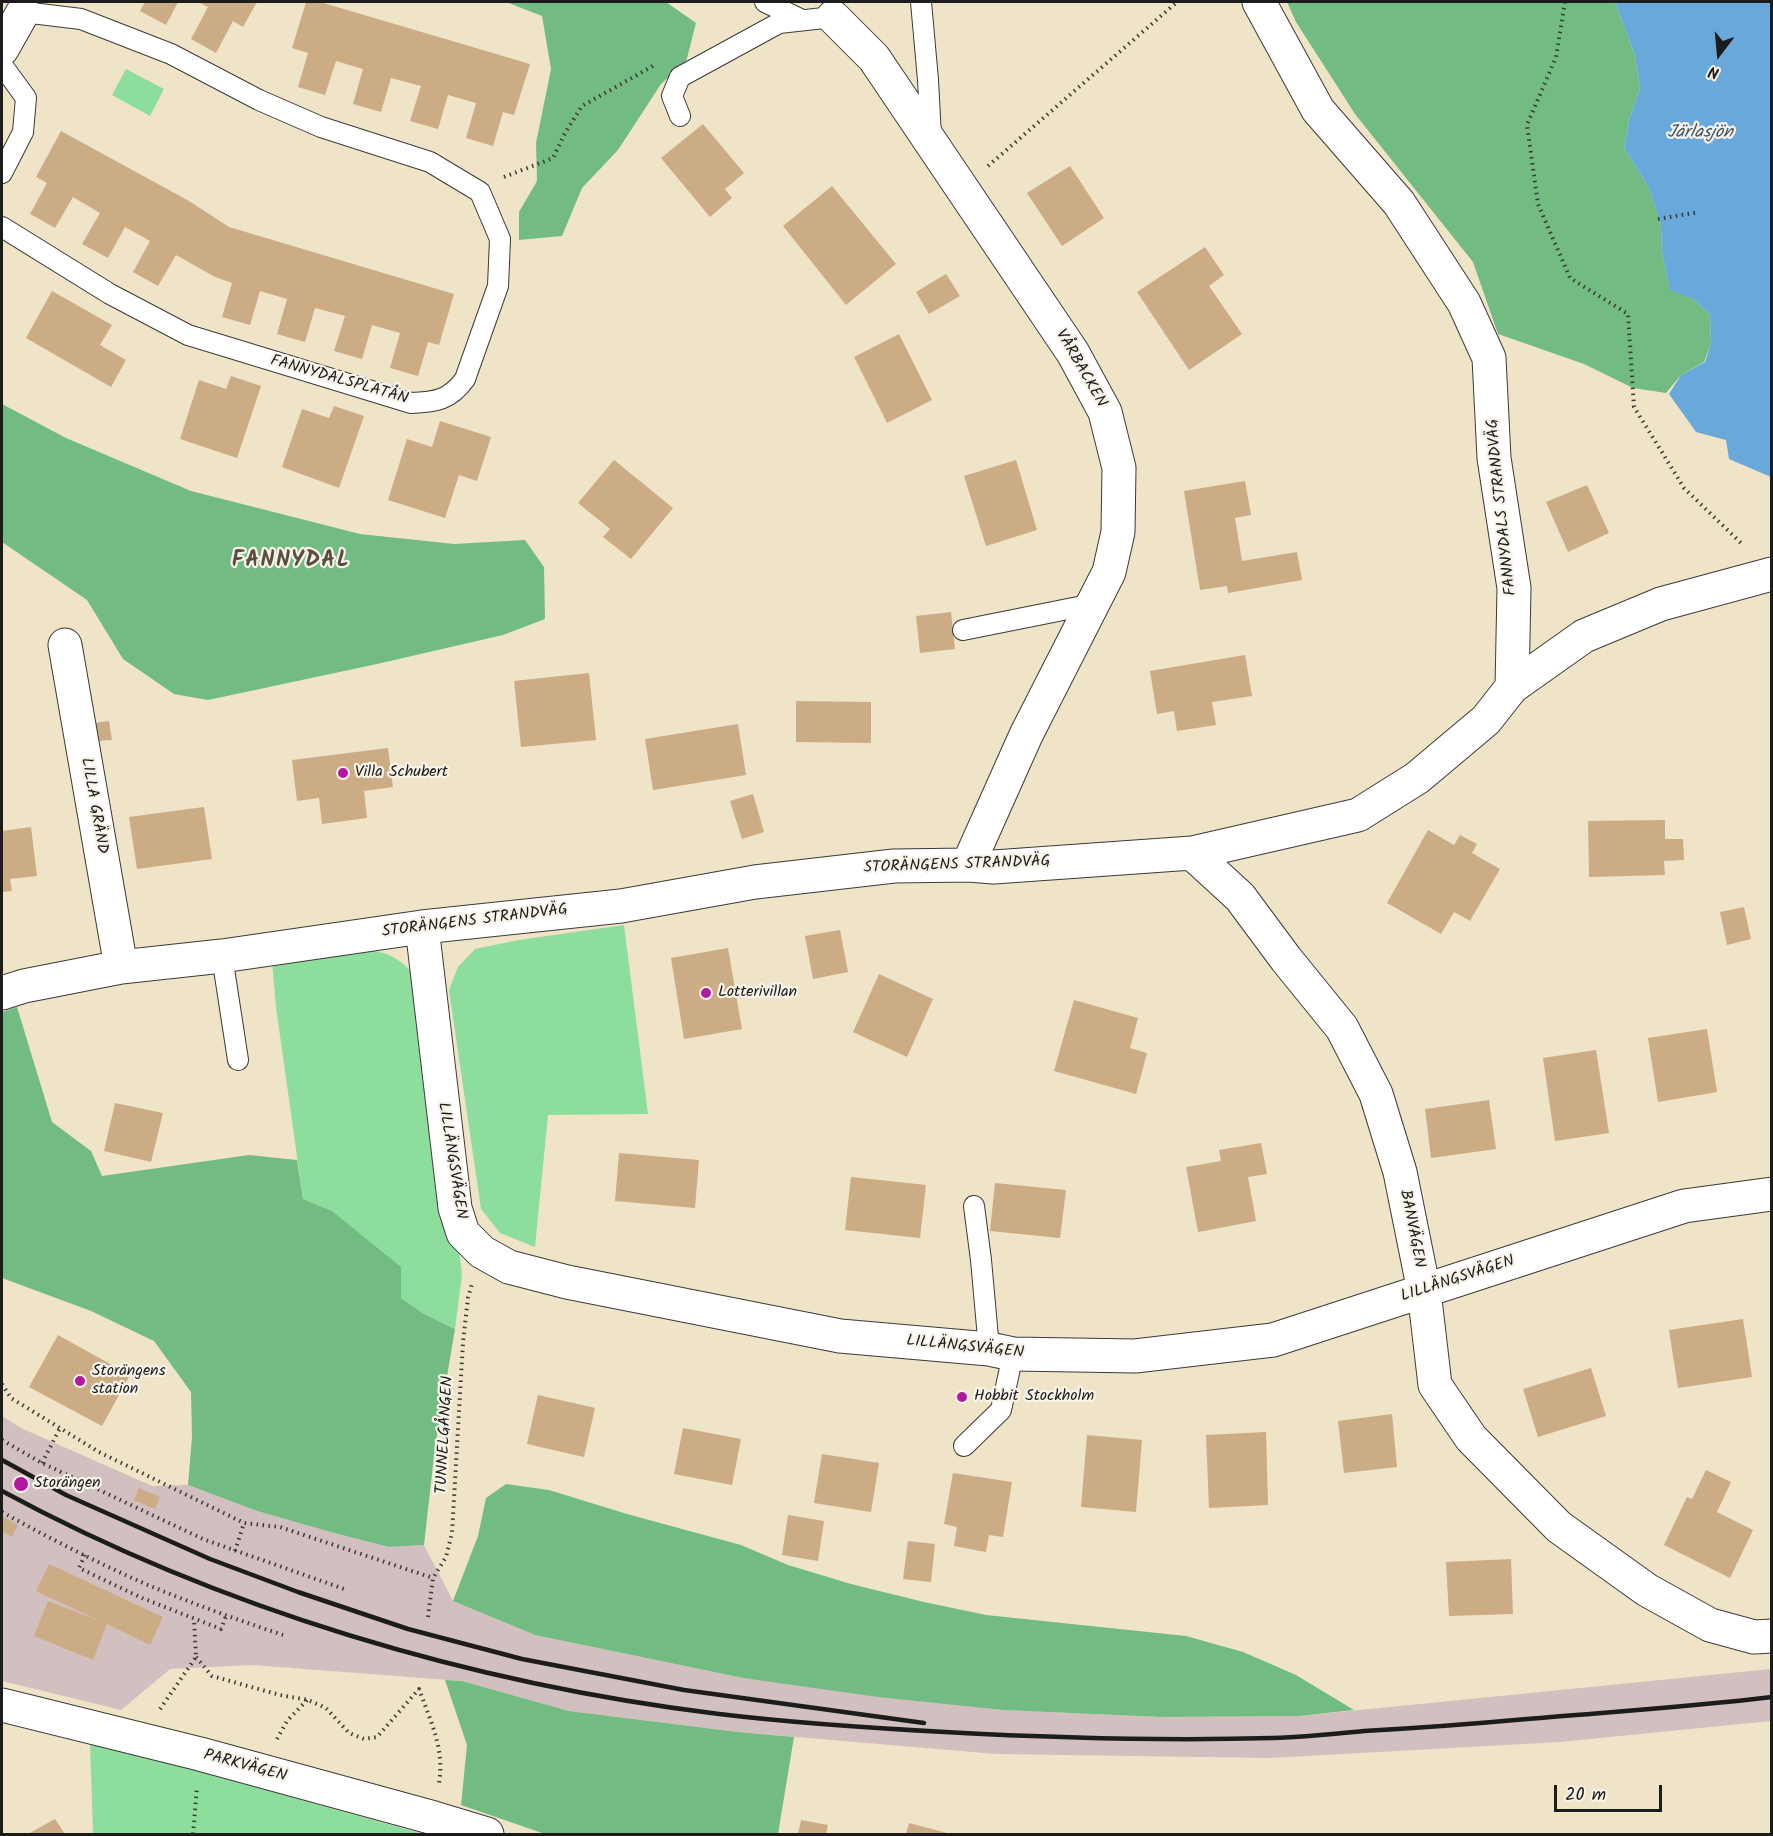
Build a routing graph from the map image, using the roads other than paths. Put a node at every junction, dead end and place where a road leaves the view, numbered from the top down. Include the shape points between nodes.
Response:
1 (765, 2) edge
2 (921, 2) edge
3 (1258, 2) edge
4 (20, 7) edge
5 (818, 19) junction
6 (2, 49) edge
7 (2, 65) edge
8 (680, 116) dead end
9 (932, 143) junction
10 (2, 173) edge
11 (2, 226) edge
12 (1772, 574) edge
13 (1093, 604) junction
14 (963, 630) dead end
15 (65, 645) dead end
16 (1512, 687) junction
17 (1192, 853) junction
18 (968, 865) junction
19 (422, 927) junction
20 (222, 956) junction
21 (121, 968) junction
22 (2, 993) edge
23 (238, 1059) dead end
24 (1772, 1194) edge
25 (974, 1206) dead end
26 (1424, 1290) junction
27 (1001, 1352) junction
28 (964, 1446) dead end
29 (1772, 1636) edge
30 (2, 1705) edge
31 (487, 1834) edge

1 - 5 lane
2 - 9 lane
3 - 16 street, FANNYDALS STRANDVÄG via 1318,110 1399,203 1464,303 1489,358 1494,458 1514,588
4 - 6 street
4 - 11 lane, FANNYDALSPLATÅN via 81,19 171,54 321,127 430,162 480,192 500,238 498,286 465,379 457,390 446,398 411,403 188,335 110,294
5 - 8 lane via 779,22 680,77 672,96
5 - 9 street, VÅRBACKEN via 874,58
7 - 10 lane via 26,98 23,132
9 - 13 street, VÅRBACKEN via 1073,353 1105,412 1119,468 1118,532 1109,572
12 - 16 street, STORÄNGENS STRANDVÄG via 1661,604 1584,636
13 - 14 lane
13 - 18 street, VÅRBACKEN via 1026,735
15 - 21 street, LILLA GRÄND
16 - 17 street, STORÄNGENS STRANDVÄG via 1486,720 1417,778 1358,815
17 - 18 street, STORÄNGENS STRANDVÄG via 994,867
17 - 26 street, BANVÄGEN via 1240,897 1342,1028 1376,1094 1400,1172
18 - 19 street, STORÄNGENS STRANDVÄG via 894,866 755,882 621,906
19 - 20 street, STORÄNGENS STRANDVÄG
19 - 27 street, LILLÄNGSVÄGEN via 455,1208 463,1233 482,1252 510,1267 567,1282 840,1336
20 - 21 street, STORÄNGENS STRANDVÄG
20 - 23 lane
21 - 22 street, STORÄNGENS STRANDVÄG
24 - 26 street, LILLÄNGSVÄGEN via 1684,1206
25 - 27 lane
26 - 27 street, LILLÄNGSVÄGEN via 1273,1340 1135,1356
26 - 29 street, BANVÄGEN via 1436,1385 1471,1438 1559,1527 1647,1590 1710,1625 1754,1636
27 - 28 lane via 1001,1410
30 - 31 street, PARKVÄGEN via 200,1754

